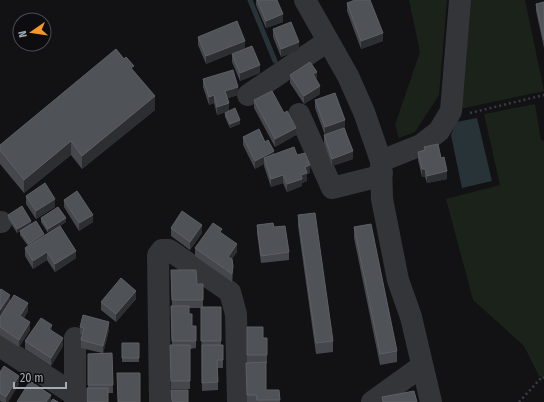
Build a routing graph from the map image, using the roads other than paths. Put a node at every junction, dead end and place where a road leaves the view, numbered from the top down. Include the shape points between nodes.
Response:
1 (460, 0) edge
2 (312, 2) edge
3 (328, 41) junction
4 (248, 95) dead end
5 (299, 114) dead end
6 (381, 167) junction
7 (75, 338) dead end
8 (0, 346) edge
9 (422, 366) junction
10 (75, 398) edge
11 (160, 402) edge
12 (238, 402) edge
13 (372, 402) edge
14 (431, 402) edge

1 - 6 street via 451,111 439,130 421,145
2 - 3 street
3 - 4 street
3 - 6 street via 348,76 364,112
5 - 6 street via 332,188 372,178
6 - 9 street via 382,199 398,280 411,317
7 - 10 street
8 - 10 street
9 - 13 street
9 - 14 street
11 - 12 street via 158,255 162,250 169,250 230,292 236,314

